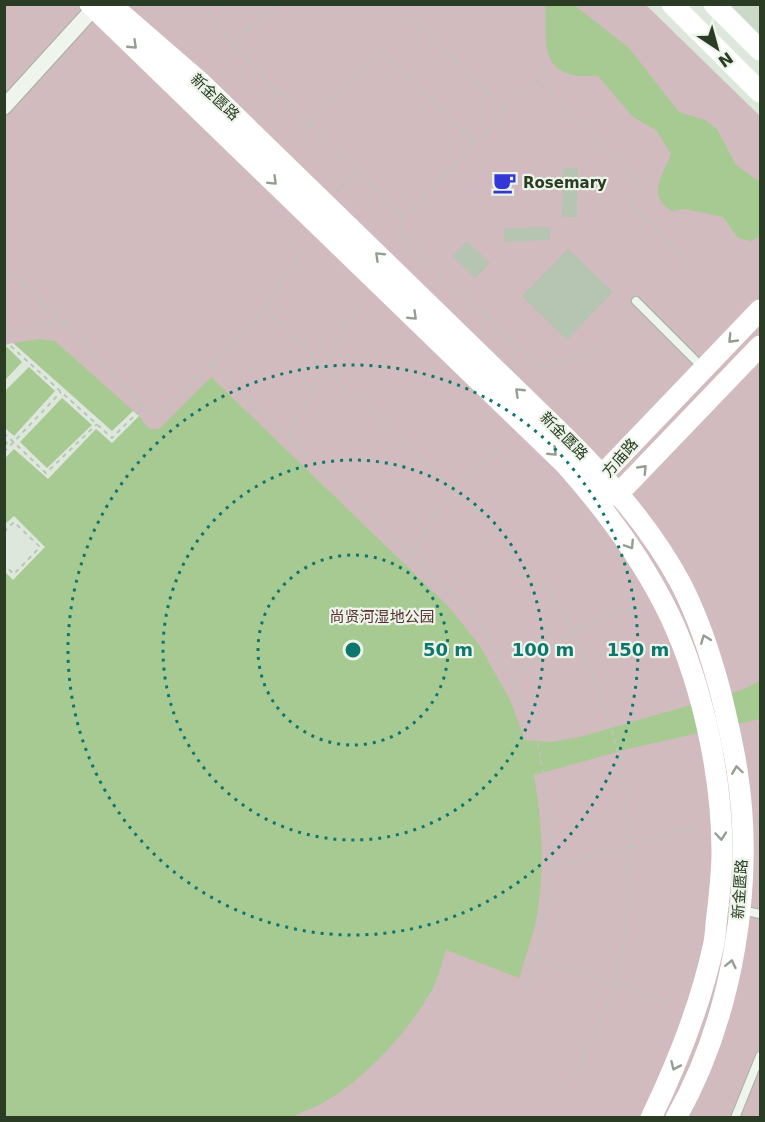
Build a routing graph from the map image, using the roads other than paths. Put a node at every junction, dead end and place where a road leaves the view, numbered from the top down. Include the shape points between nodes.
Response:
1 (672, 4) edge
2 (714, 4) edge
3 (98, 6) edge
4 (760, 50) edge
5 (760, 92) edge
6 (4, 107) edge
7 (636, 301) dead end
8 (760, 310) edge
9 (760, 346) edge
10 (704, 368) junction
11 (602, 474) junction
12 (619, 493) junction
13 (595, 498) junction
14 (750, 911) edge
15 (707, 1010) junction
16 (698, 1037) junction
17 (760, 1056) edge
18 (651, 1118) edge
19 (676, 1118) edge
20 (735, 1118) edge

1 - 5 street
2 - 4 street
3 - 6 street
11 -> 3 street, 新金匮路 via 201,83
3 -> 13 street, 新金匮路 via 566,465
7 - 10 lane
8 -> 10 street, 方庙路
12 -> 9 street, 方庙路
10 - 11 street, 方庙路
11 - 12 street, 新金匮路
11 - 13 street, 方庙路
12 - 13 street, 方庙路
14 -> 12 street, 新金匮路 via 738,771 708,644 681,584
13 -> 15 street, 新金匮路 via 664,604 692,671 709,736 722,862
15 -> 14 street, 新金匮路
15 - 16 street, 新金匮路
16 -> 18 street, 新金匮路
16 - 19 street, 新金匮路
17 - 20 lane

